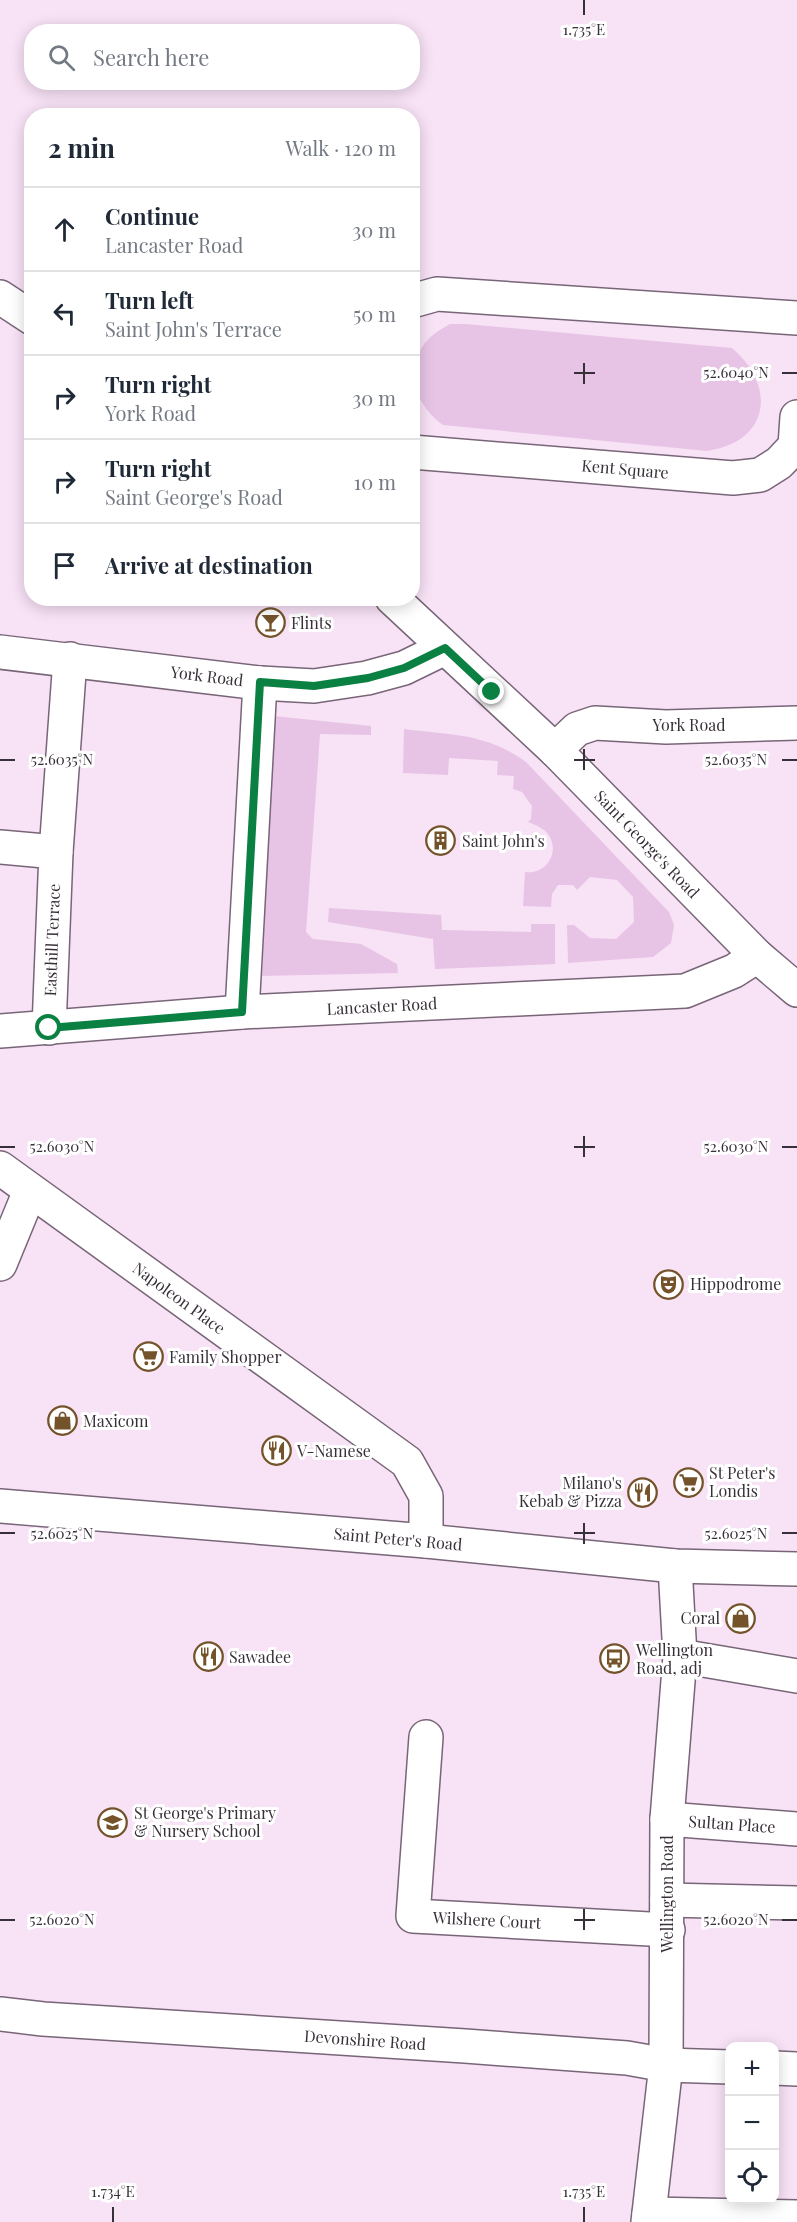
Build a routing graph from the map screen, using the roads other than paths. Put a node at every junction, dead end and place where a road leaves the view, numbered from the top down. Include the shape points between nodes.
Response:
1 (0, 297) edge
2 (420, 297) edge
3 (24, 313) edge
4 (797, 318) edge
5 (796, 437) edge
6 (420, 451) edge
7 (400, 606) edge
8 (445, 648) junction
9 (0, 652) edge
10 (70, 659) junction
11 (260, 682) junction
12 (797, 723) edge
13 (555, 750) junction
14 (0, 846) edge
15 (56, 852) junction
16 (757, 956) junction
17 (797, 989) edge
18 (242, 1012) junction
19 (49, 1028) junction
20 (0, 1031) edge
21 (0, 1168) edge
22 (30, 1191) junction
23 (0, 1264) edge
24 (0, 1506) edge
25 (426, 1541) junction
26 (675, 1566) junction
27 (797, 1569) edge
28 (680, 1656) junction
29 (797, 1676) edge
30 (426, 1737) dead end
31 (667, 1819) junction
32 (797, 1829) edge
33 (797, 1903) edge
34 (667, 1915) junction
35 (0, 2014) edge
36 (666, 2065) junction
37 (725, 2067) edge
38 (779, 2068) edge
39 (797, 2069) edge
40 (797, 2217) edge
41 (649, 2218) edge

1 - 3 street
2 - 4 street via 437,294
5 - 6 street, Kent Square via 779,463 760,475 733,478
7 - 8 street, Saint George's Road
8 - 11 street, York Road via 404,668 358,680 314,686
8 - 13 street, Saint George's Road
9 - 10 street, York Road
10 - 11 street, York Road
10 - 15 street, Easthill Terrace
11 - 18 street
12 - 13 street, York Road via 666,727 595,723 577,729
13 - 16 street, Saint George's Road
14 - 15 street
15 - 19 street, Easthill Terrace
16 - 17 street, Saint George's Road
16 - 18 street, Lancaster Road via 734,971 685,991
18 - 19 street, Lancaster Road
19 - 20 street, Lancaster Road
21 - 22 street, Napoleon Place
22 - 23 street
22 - 25 street, Napoleon Place via 407,1462 426,1496
24 - 25 street, Saint Peter's Road
25 - 26 street, Saint Peter's Road
26 - 27 street, Saint Peter's Road
26 - 28 street, Wellington Road
28 - 29 street
28 - 31 street, Wellington Road
30 - 34 street, Wilshere Court via 413,1916
31 - 32 street, Sultan Place
31 - 34 street, Wellington Road
33 - 34 street
34 - 36 street, Wellington Road
35 - 36 street, Devonshire Road via 627,2058
36 - 37 street, Devonshire Road
36 - 41 street, Wellington Road
38 - 39 street
40 - 41 street

